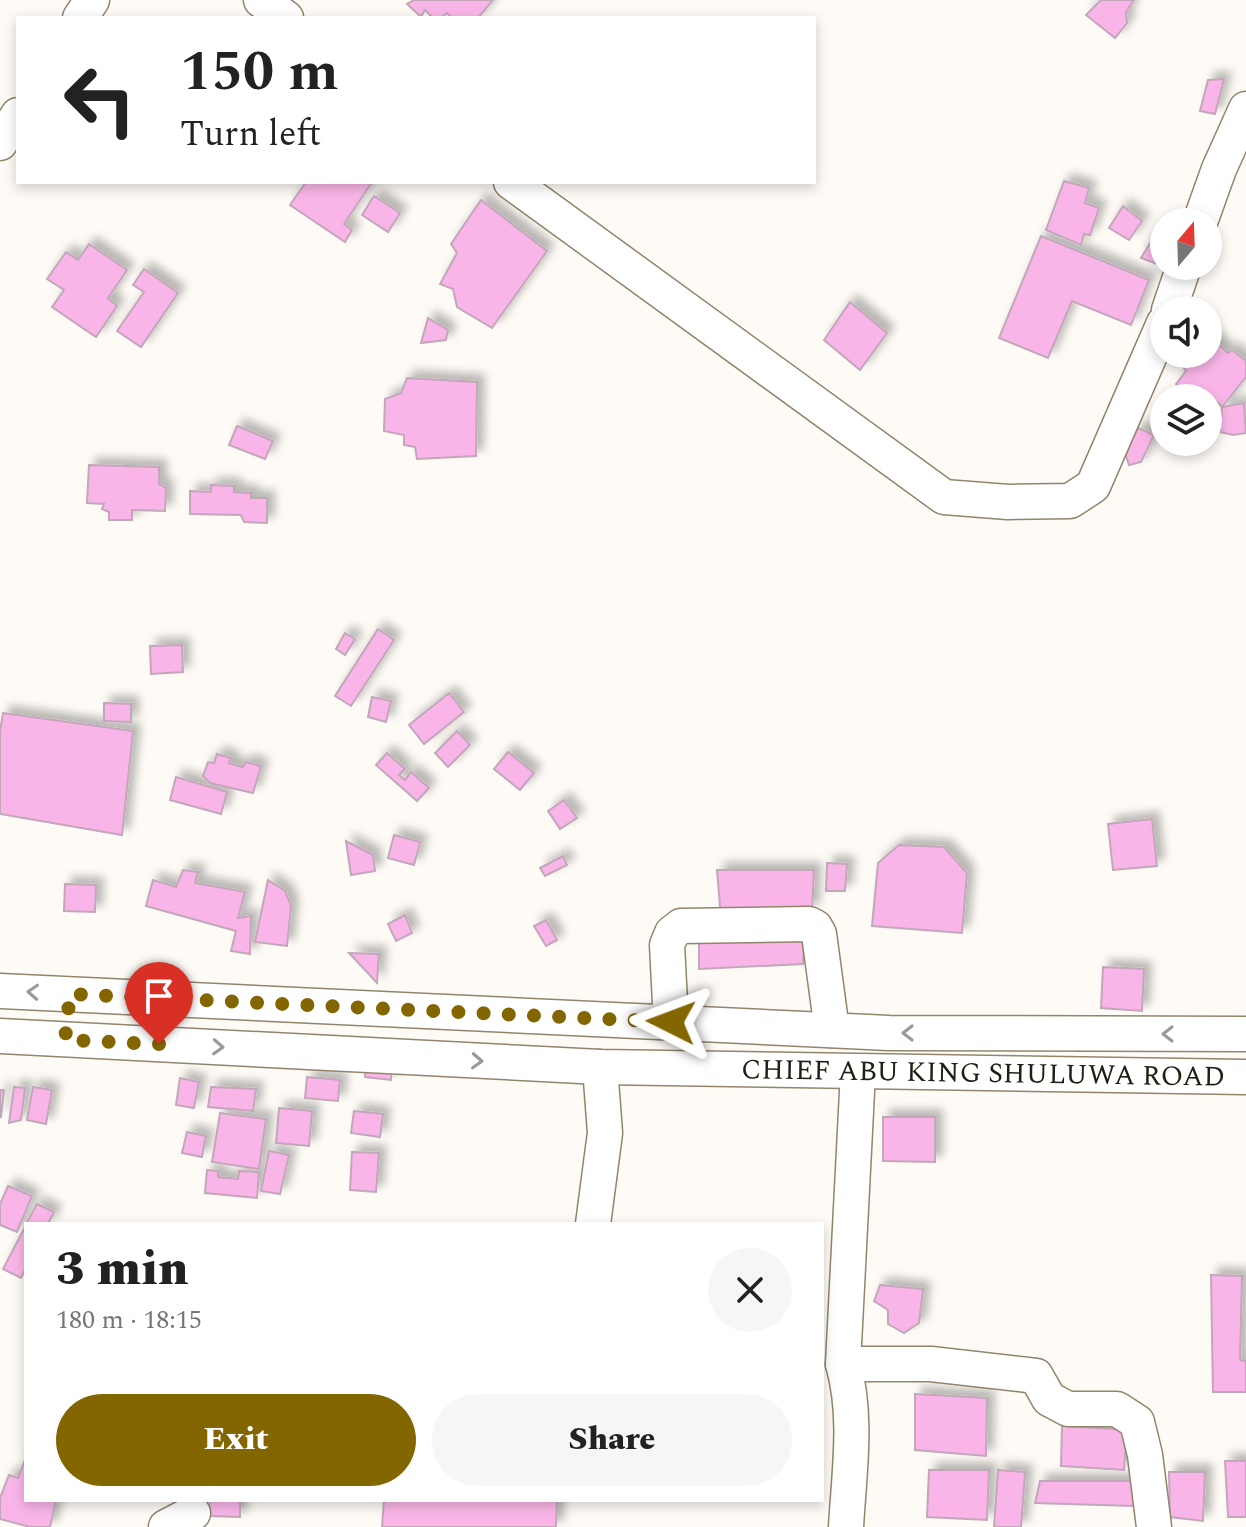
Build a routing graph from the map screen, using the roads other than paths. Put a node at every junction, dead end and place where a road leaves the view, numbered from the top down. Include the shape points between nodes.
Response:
1 (261, 0) edge
2 (283, 16) edge
3 (1246, 109) edge
4 (16, 118) edge
5 (0, 143) edge
6 (514, 184) edge
7 (1205, 208) edge
8 (1150, 355) edge
9 (0, 991) edge
10 (70, 994) junction
11 (671, 1022) junction
12 (832, 1030) junction
13 (1246, 1034) edge
14 (0, 1036) edge
15 (65, 1040) junction
16 (600, 1067) junction
17 (858, 1072) junction
18 (1246, 1077) edge
19 (593, 1222) edge
20 (843, 1364) junction
21 (846, 1527) edge
22 (1154, 1527) edge

1 - 2 street
3 - 7 street
4 - 5 street
6 - 8 street via 944,497 1070,501 1093,486
10 -> 9 street
10 - 11 street
10 - 15 street
11 - 12 street
11 - 12 street via 667,945 681,926 809,924 819,934
13 -> 12 street
14 - 15 street, CHIEF ABU KING SHULUWA ROAD
15 -> 16 street, CHIEF ABU KING SHULUWA ROAD
16 - 17 street, CHIEF ABU KING SHULUWA ROAD
16 - 19 street via 605,1133
17 - 18 street, CHIEF ABU KING SHULUWA ROAD
17 - 20 street
20 - 21 street via 852,1409
20 - 22 street via 931,1364 1036,1376 1049,1399 1068,1409 1117,1409 1137,1422

